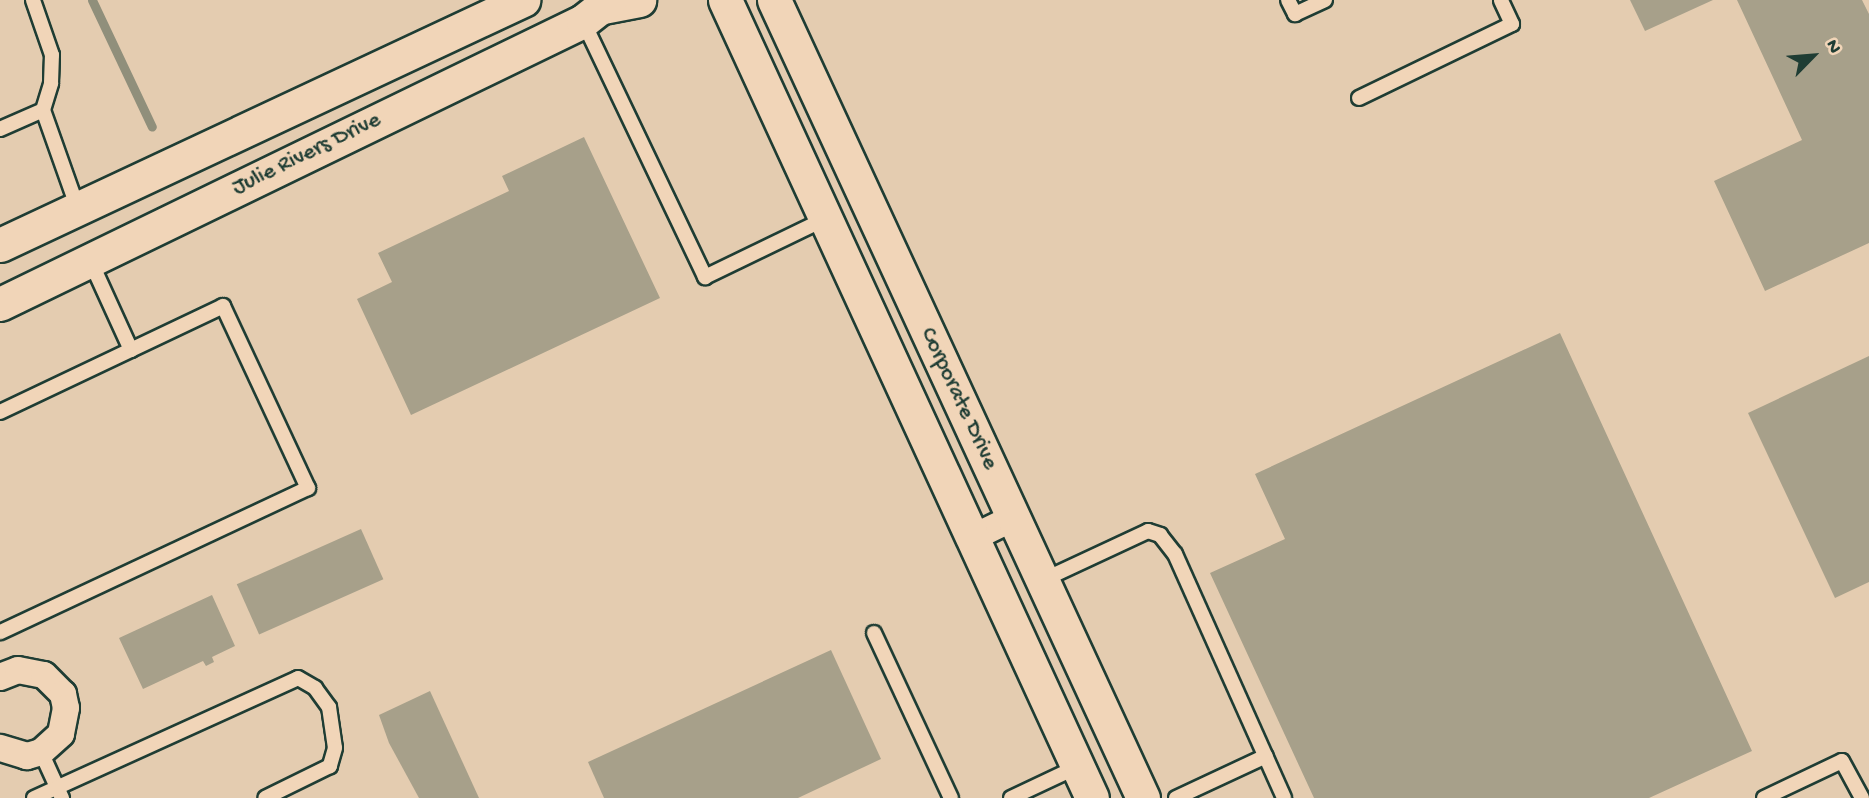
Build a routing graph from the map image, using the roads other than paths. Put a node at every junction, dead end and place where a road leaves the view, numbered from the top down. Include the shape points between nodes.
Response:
1 (33, 0) edge
2 (523, 0) edge
3 (639, 0) edge
4 (774, 0) edge
5 (1288, 0) edge
6 (1325, 0) edge
7 (1501, 0) edge
8 (720, 4) edge
9 (599, 10) edge
10 (1359, 98) dead end
11 (43, 110) junction
12 (0, 129) edge
13 (78, 209) junction
14 (825, 219) junction
15 (0, 245) edge
16 (90, 260) junction
17 (0, 304) edge
18 (131, 350) junction
19 (0, 412) edge
20 (1013, 519) junction
21 (972, 538) junction
22 (1041, 580) junction
23 (0, 632) edge
24 (874, 633) dead end
25 (2, 671) edge
26 (0, 748) edge
27 (41, 752) junction
28 (1265, 756) junction
29 (1077, 766) junction
30 (60, 793) edge
31 (34, 798) edge
32 (265, 798) edge
33 (951, 798) edge
34 (1010, 798) edge
35 (1092, 798) edge
36 (1143, 798) edge
37 (1176, 798) edge
38 (1284, 798) edge
39 (1764, 798) edge
40 (1862, 798) edge

1 - 11 lane via 52,55
2 - 13 street, Julie Rivers Drive
3 - 9 street, Julie Rivers Drive
4 - 20 street, Corporate Drive
5 - 6 lane via 1295,15
7 - 10 lane via 1512,24
8 - 14 street, Corporate Drive
9 - 14 lane via 705,277
9 - 16 street, Julie Rivers Drive
11 - 12 lane
11 - 13 lane
13 - 15 street, Julie Rivers Drive
13 - 16 street
14 - 21 street, Corporate Drive
16 - 17 street, Julie Rivers Drive
16 - 18 lane
18 - 19 lane
18 - 23 lane via 223,306 308,488
20 - 21 street
20 - 22 street, Corporate Drive
21 - 29 street, Corporate Drive
22 - 28 lane via 1148,531 1160,535 1175,554
22 - 36 street, Corporate Drive
24 - 33 lane
25 - 27 street via 44,675 63,695 66,721 61,734
26 - 27 street via 27,756
27 - 30 lane
28 - 37 lane
28 - 38 lane
29 - 34 lane
29 - 35 street, Corporate Drive
30 - 31 lane
30 - 32 lane via 298,678 315,688 329,707 335,728 330,766
39 - 40 lane via 1842,761

